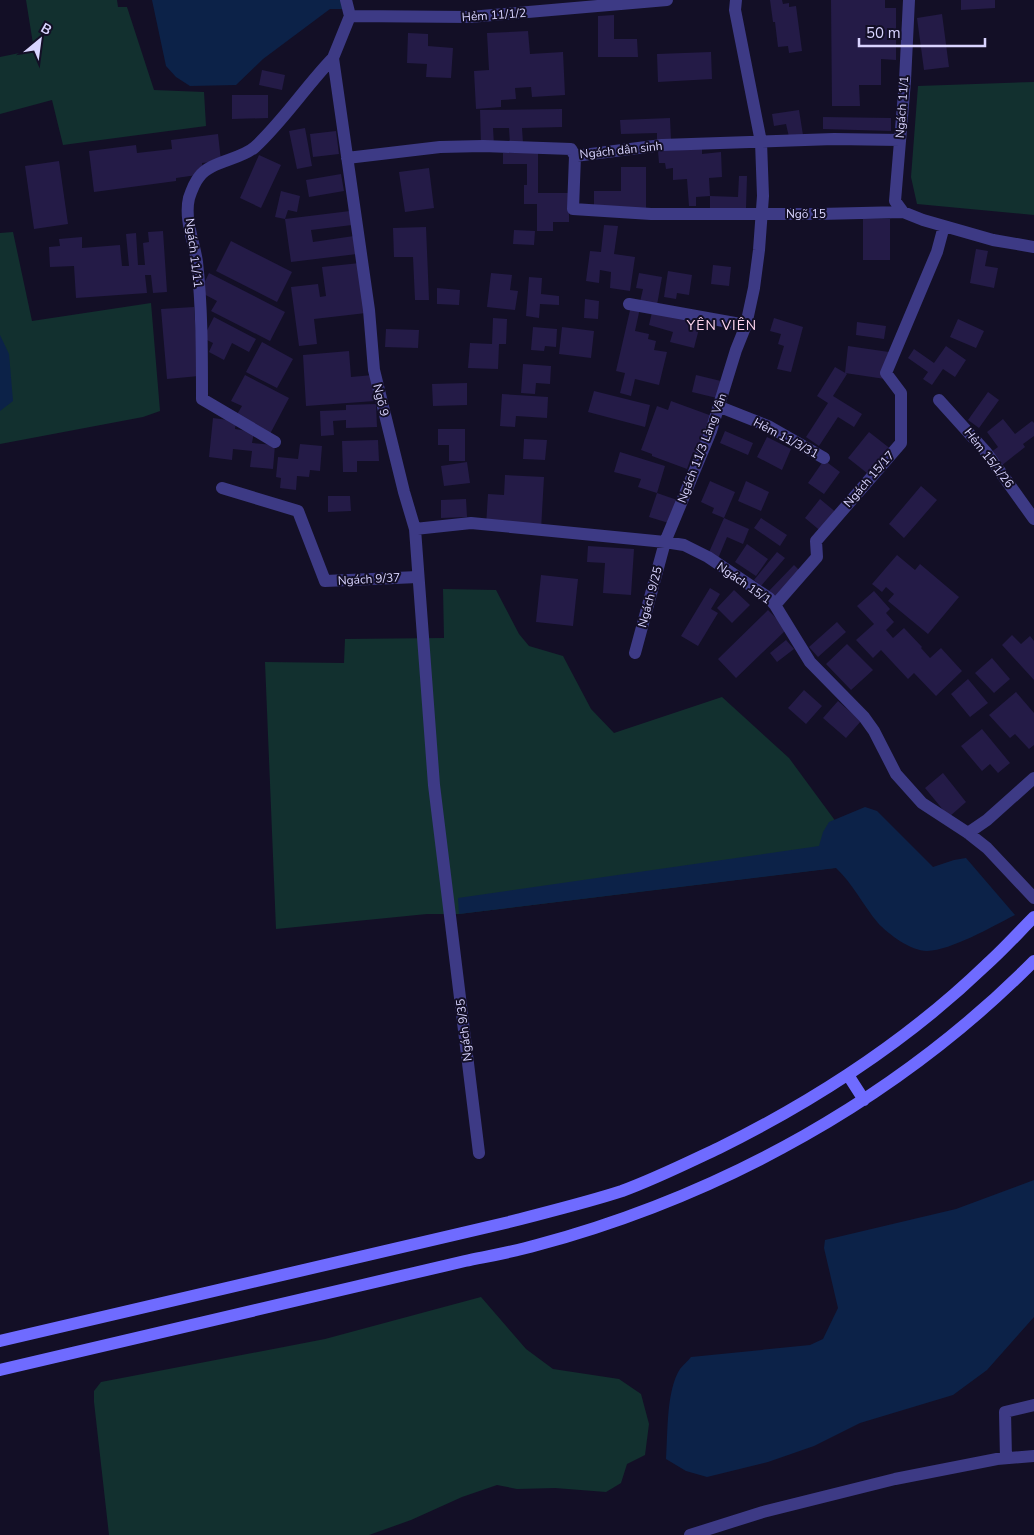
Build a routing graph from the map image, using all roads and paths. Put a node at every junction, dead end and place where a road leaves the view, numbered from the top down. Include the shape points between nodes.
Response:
1 (346, 0) edge
2 (667, 0) edge
3 (736, 0) edge
4 (909, 0) edge
5 (552, 5) edge
6 (350, 16) junction
7 (333, 58) junction
8 (900, 140) junction
9 (761, 142) junction
10 (575, 156) junction
11 (347, 158) junction
12 (903, 212) junction
13 (762, 214) junction
14 (944, 226) junction
15 (1034, 247) edge
16 (630, 304) dead end
17 (746, 325) junction
18 (939, 400) dead end
19 (720, 407) junction
20 (275, 442) dead end
21 (824, 458) dead end
22 (222, 488) dead end
23 (1034, 519) edge
24 (415, 529) junction
25 (666, 542) junction
26 (418, 577) junction
27 (775, 605) junction
28 (635, 653) dead end
29 (1034, 778) edge
30 (434, 785) joint
31 (968, 832) junction
32 (1034, 898) edge
33 (1034, 917) edge
34 (1034, 961) edge
35 (848, 1075) junction
36 (864, 1100) junction
37 (479, 1153) dead end
38 (0, 1341) edge
39 (0, 1370) edge
40 (1034, 1405) edge
41 (1034, 1456) edge
42 (1006, 1458) junction
43 (690, 1535) edge

1 - 6 street
2 - 5 street, Hẻm 11/1/2
3 - 9 street, Ngách 11/3 Làng Vân
4 - 8 street, Ngách 11/1
5 - 6 street, Hẻm 11/1/2 via 470,17
6 - 7 street
7 - 11 street, Ngõ 9
7 - 20 street, Ngách 11/11 via 254,149 208,170 199,177 189,198 188,218 200,304 202,399
8 - 9 street, Ngách dân sinh
8 - 12 street, Ngách 11/1 via 895,201
9 - 10 street, Ngách dân sinh via 662,145
9 - 13 street, Ngách 11/3 Làng Vân
10 - 11 street, Ngách dân sinh via 571,149 483,146 440,147
10 - 13 street, Ngõ 15 via 573,209 651,214
11 - 24 street, Ngõ 9 via 369,310 374,370
12 - 13 street, Ngõ 15
12 - 14 street, Ngõ 15
13 - 17 street, Ngách 11/3 Làng Vân via 754,288
14 - 15 street, Ngõ 15
14 - 27 street, Ngách 15/17 via 937,252 886,373 901,393 901,442 816,541 817,556
16 - 17 street
17 - 19 street, Ngách 11/3 Làng Vân
18 - 23 street, Hẻm 15/1/26 via 986,452
19 - 21 street, Hẻm 11/3/31 via 768,426
19 - 25 street, Ngách 11/3 Làng Vân
22 - 26 street, Ngách 9/37 via 298,511 325,581
24 - 25 street, Ngách 15/1 via 471,523
24 - 26 street, Ngõ 9
25 - 27 street, Ngách 15/1 via 684,545 708,557
25 - 28 street, Ngách 9/25
26 - 30 street, Ngõ 9
27 - 31 street, Ngách 15/1 via 810,662 864,717 896,774 922,803
29 - 31 street via 988,820
30 - 37 street, Ngách 9/35
31 - 32 street, Ngách 15/1
33 - 35 street via 947,1000
34 - 36 street via 970,1020
35 - 36 street
35 - 38 street via 740,1137 616,1193 500,1224
36 - 39 street via 780,1149 707,1185 590,1229 536,1245
40 - 42 street via 1005,1412
41 - 42 street
42 - 43 street via 885,1481 763,1512

